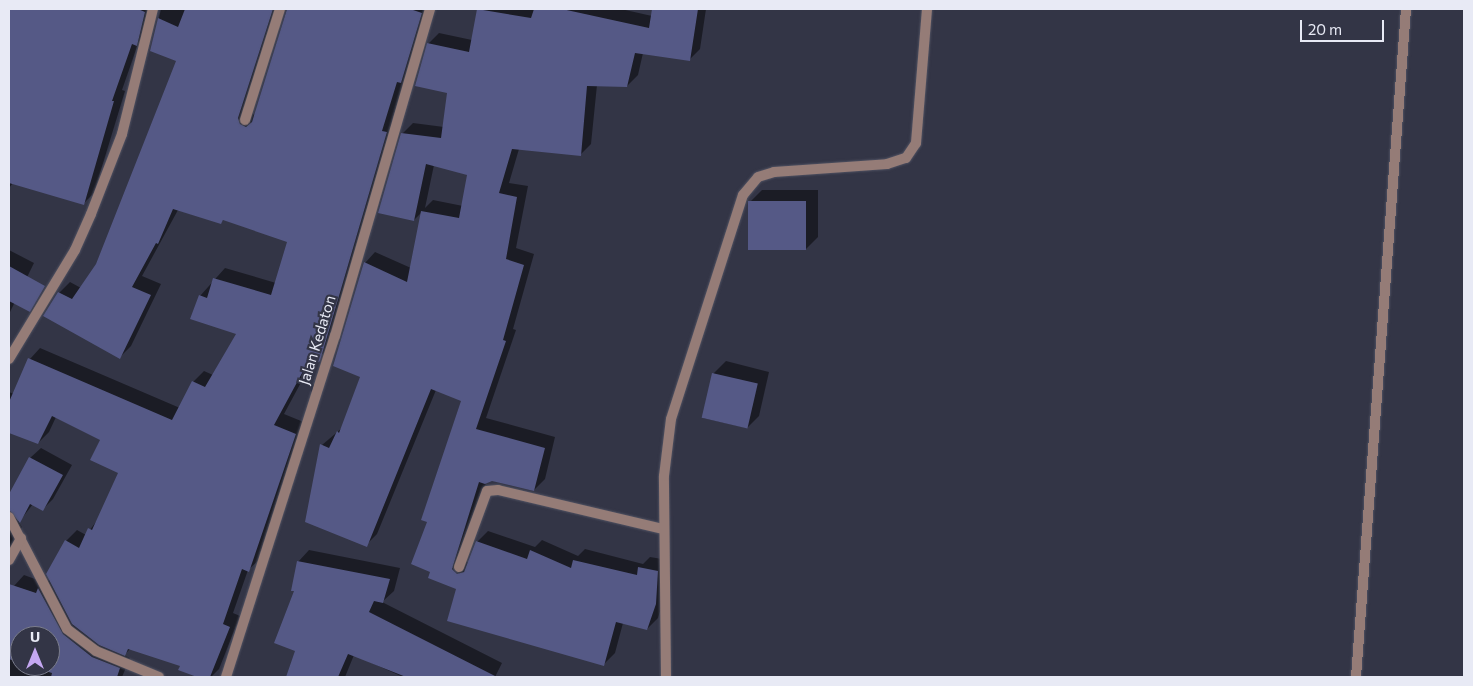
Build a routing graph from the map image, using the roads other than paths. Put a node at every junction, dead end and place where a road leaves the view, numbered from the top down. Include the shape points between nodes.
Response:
1 (153, 9) edge
2 (280, 9) edge
3 (430, 9) edge
4 (927, 9) edge
5 (1406, 9) edge
6 (245, 120) dead end
7 (9, 359) edge
8 (9, 517) edge
9 (663, 529) junction
10 (21, 538) junction
11 (9, 560) edge
12 (459, 566) dead end
13 (160, 677) edge
14 (226, 677) edge
15 (666, 677) edge
16 (1356, 677) edge

1 - 7 street via 122,134 91,214 75,250
2 - 6 street
3 - 14 street, Jalan Kedaton via 335,336
4 - 9 street via 916,143 906,158 887,164 774,172 758,177 743,195 671,419 664,476
5 - 16 street
8 - 10 street
9 - 12 street via 498,490 487,491
9 - 15 street
10 - 11 street
10 - 13 street via 67,629 96,651

